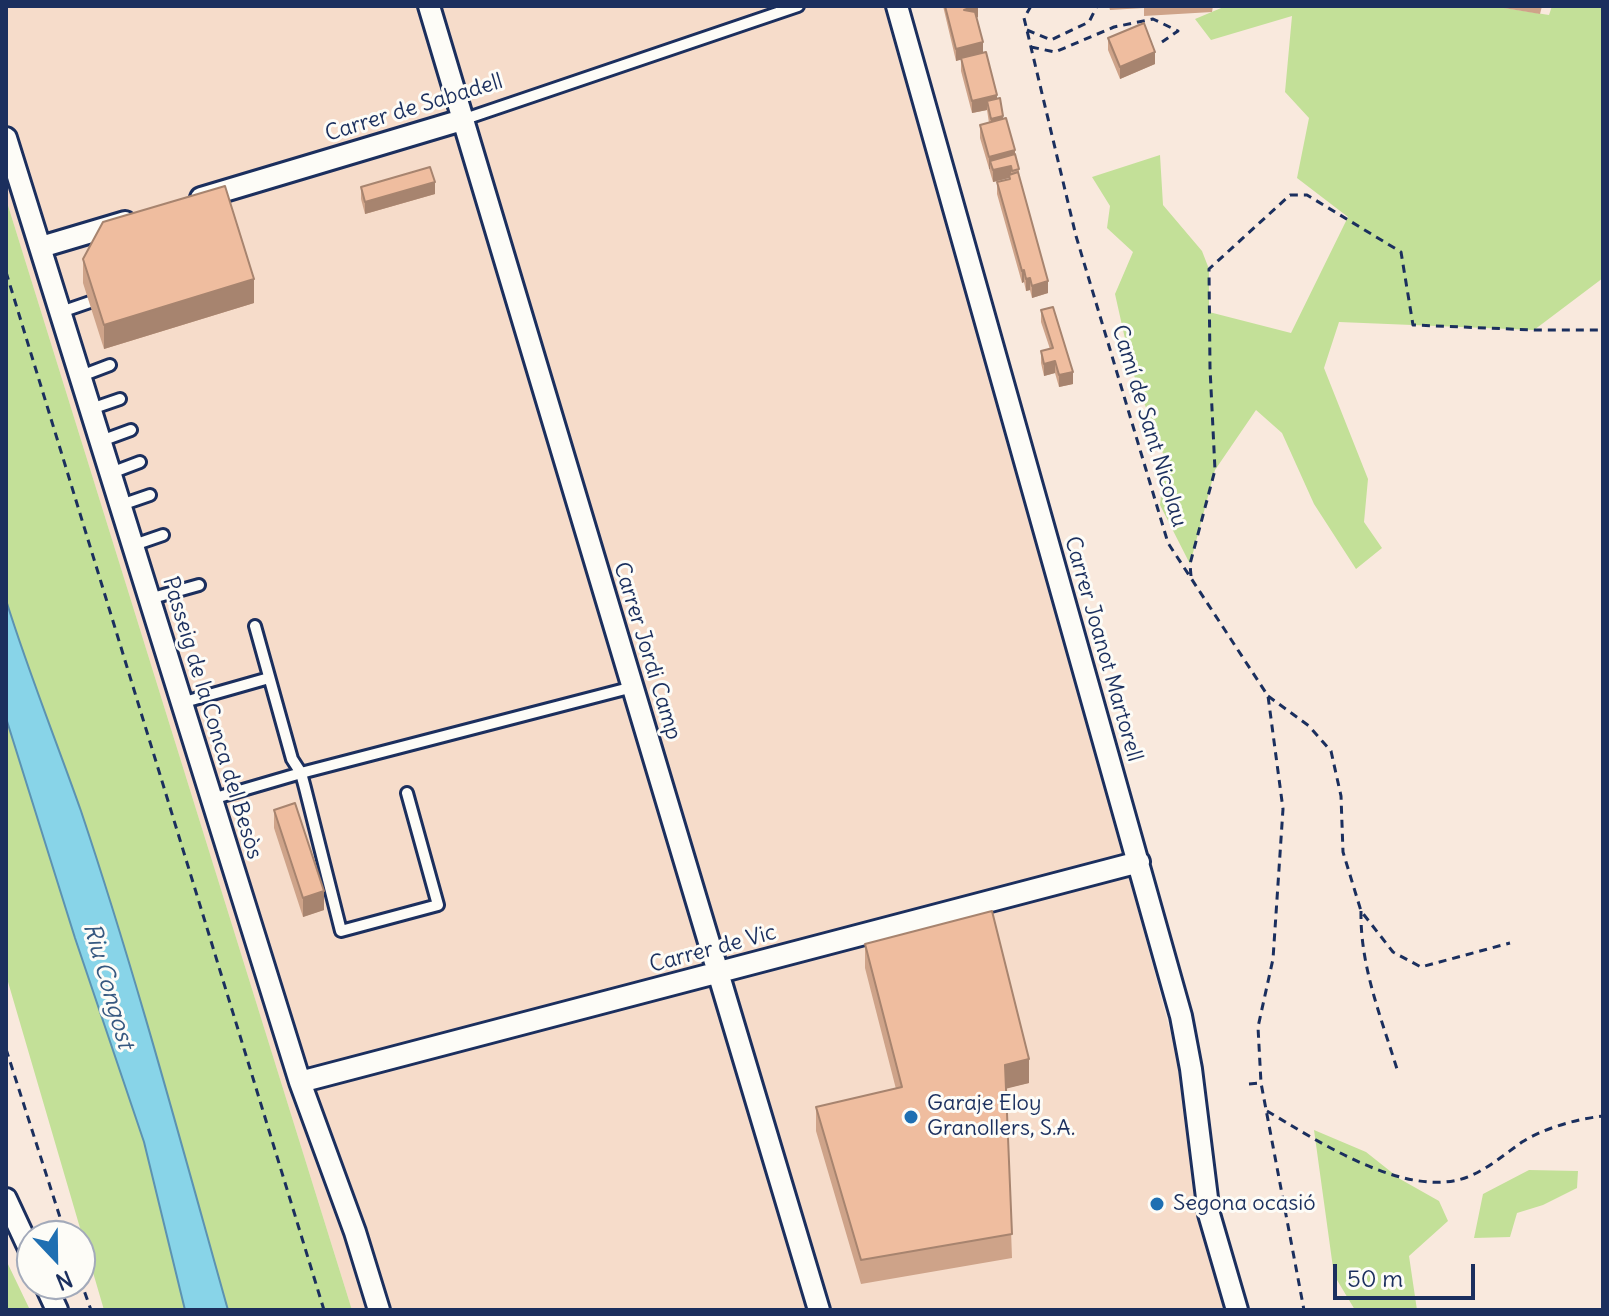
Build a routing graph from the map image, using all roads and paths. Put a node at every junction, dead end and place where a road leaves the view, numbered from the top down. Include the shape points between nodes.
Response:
1 (429, 6) edge
2 (798, 6) edge
3 (897, 6) edge
4 (1031, 6) edge
5 (1097, 6) edge
6 (1027, 30) junction
7 (1162, 42) dead end
8 (1031, 47) junction
9 (462, 120) junction
10 (6, 138) edge
11 (178, 206) edge
12 (148, 215) edge
13 (41, 247) junction
14 (6, 272) edge
15 (90, 302) edge
16 (61, 312) junction
17 (1603, 330) edge
18 (110, 365) dead end
19 (81, 376) junction
20 (120, 399) dead end
21 (91, 409) junction
22 (131, 430) dead end
23 (101, 441) junction
24 (140, 462) dead end
25 (111, 473) junction
26 (150, 495) dead end
27 (121, 505) junction
28 (163, 535) dead end
29 (134, 545) junction
30 (1191, 579) junction
31 (199, 585) dead end
32 (149, 599) junction
33 (255, 626) dead end
34 (269, 678) junction
35 (633, 687) junction
36 (1268, 696) junction
37 (181, 703) junction
38 (301, 773) junction
39 (407, 793) dead end
40 (212, 799) junction
41 (1139, 862) junction
42 (1361, 911) junction
43 (1510, 943) dead end
44 (716, 973) junction
45 (6, 1049) edge
46 (1397, 1069) dead end
47 (300, 1082) junction
48 (1261, 1083) junction
49 (1249, 1084) dead end
50 (1267, 1111) junction
51 (1603, 1116) edge
52 (6, 1199) edge
53 (61, 1220) edge
54 (16, 1221) edge
55 (324, 1310) edge
56 (379, 1310) edge
57 (819, 1310) edge
58 (1237, 1310) edge
59 (1304, 1310) edge

1 - 9 street, Carrer Jordi Camp
2 - 9 lane, Carrer de Sabadell
3 - 41 street, Carrer Joanot Martorell
4 - 6 path, Camí de Sant Nicolau via 1024,18
5 - 6 path via 1089,22 1051,40
6 - 8 path, Camí de Sant Nicolau
7 - 8 path via 1178,31 1153,19 1114,27 1055,52
8 - 30 path, Camí de Sant Nicolau via 1076,236 1122,396 1168,543
9 - 11 street, Carrer de Sabadell
9 - 35 street, Carrer Jordi Camp
10 - 13 street, Passeig de la Conca del Besòs
12 - 13 street
13 - 16 street, Passeig de la Conca del Besòs
14 - 55 path
15 - 16 lane
16 - 19 street, Passeig de la Conca del Besòs
17 - 30 path via 1413,325 1401,252 1307,195 1290,195 1209,269 1215,470 1190,564
18 - 19 lane
19 - 21 street, Passeig de la Conca del Besòs
20 - 21 lane
21 - 23 street, Passeig de la Conca del Besòs
22 - 23 lane
23 - 25 street, Passeig de la Conca del Besòs
24 - 25 lane
25 - 27 street, Passeig de la Conca del Besòs
26 - 27 lane
27 - 29 street, Passeig de la Conca del Besòs
28 - 29 lane
29 - 32 street, Passeig de la Conca del Besòs
30 - 36 path, Camí de Sant Nicolau
31 - 32 lane
32 - 37 street, Passeig de la Conca del Besòs
33 - 34 lane
34 - 37 lane
34 - 38 lane via 292,759
35 - 38 lane
35 - 44 street, Carrer Jordi Camp
36 - 42 path via 1309,726 1331,751 1341,796 1343,852
36 - 48 path, Camí de Sant Nicolau via 1283,809 1273,959 1258,1027
37 - 40 street, Passeig de la Conca del Besòs
38 - 39 lane via 341,931 438,905
38 - 40 lane
40 - 47 street, Passeig de la Conca del Besòs
41 - 44 street, Carrer de Vic
41 - 58 street, Carrer Joanot Martorell via 1181,1016 1209,1214
42 - 43 path via 1393,952 1421,967
42 - 46 path via 1360,938 1369,981
44 - 47 street, Carrer de Vic
44 - 57 street, Carrer Jordi Camp
45 - 53 path
47 - 56 street, Passeig de la Conca del Besòs
48 - 49 path
48 - 50 path, Camí de Sant Nicolau
50 - 51 path via 1375,1170 1412,1180 1468,1177 1526,1140
50 - 59 path, Camí de Sant Nicolau
52 - 54 street

